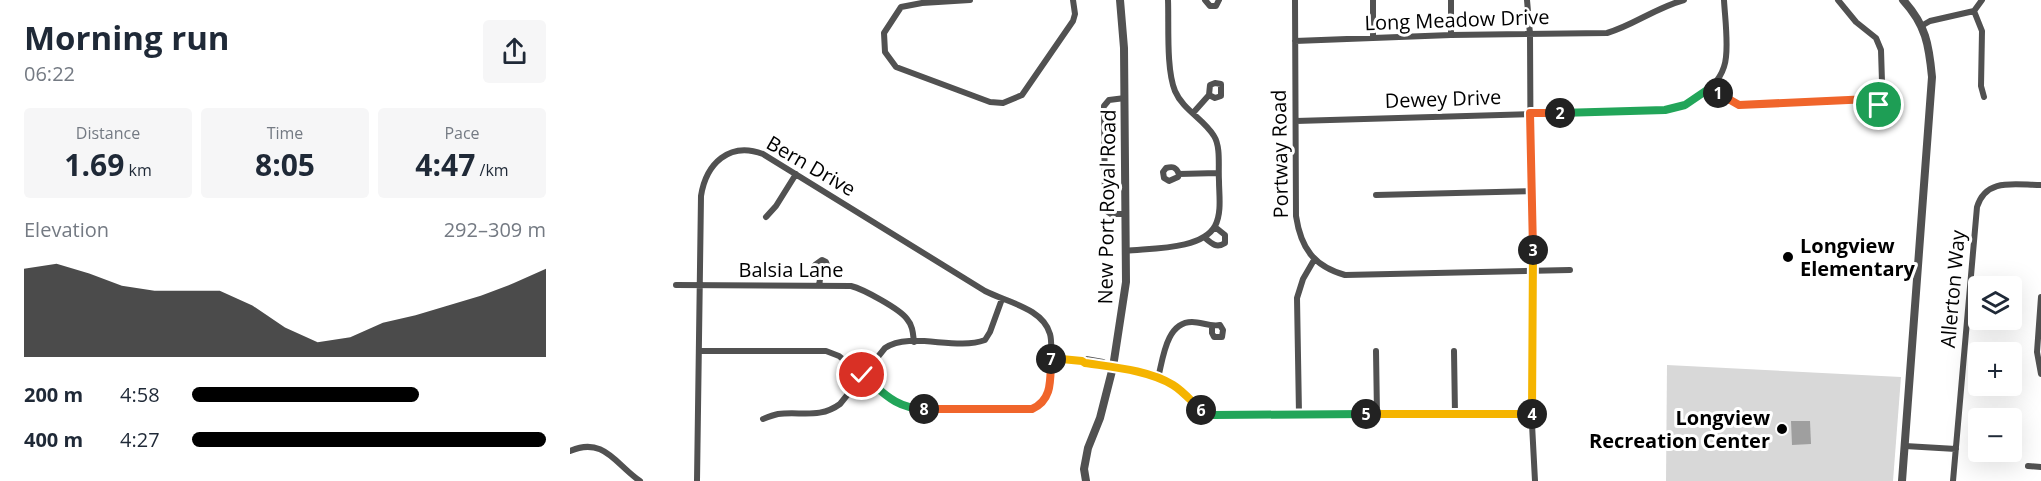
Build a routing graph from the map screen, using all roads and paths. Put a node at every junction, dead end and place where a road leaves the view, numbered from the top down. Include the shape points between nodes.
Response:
1 (970, 0) edge
2 (1073, 0) edge
3 (1120, 0) edge
4 (1168, 0) edge
5 (1205, 0) edge
6 (1219, 0) edge
7 (1295, 0) edge
8 (1373, 0) edge
9 (1451, 0) edge
10 (1527, 0) edge
11 (1684, 0) edge
12 (1724, 0) edge
13 (1838, 0) edge
14 (1903, 0) edge
15 (1982, 0) edge
16 (922, 2) edge
17 (1663, 3) edge
18 (1974, 11) junction
19 (1923, 26) junction
20 (1530, 34) junction
21 (1451, 35) junction
22 (1373, 38) junction
23 (1295, 41) junction
24 (1710, 88) junction
25 (1881, 89) junction
26 (1209, 95) dead end
27 (1984, 97) dead end
28 (1125, 98) junction
29 (1870, 99) junction
30 (1193, 113) junction
31 (1530, 113) junction
32 (1296, 121) junction
33 (1218, 173) junction
34 (796, 174) junction
35 (1179, 174) dead end
36 (2041, 185) edge
37 (1532, 191) junction
38 (1376, 195) dead end
39 (1125, 214) junction
40 (766, 217) dead end
41 (1215, 226) junction
42 (1203, 237) junction
43 (1126, 251) junction
44 (1314, 260) junction
45 (1570, 270) dead end
46 (1533, 271) junction
47 (821, 272) dead end
48 (676, 285) dead end
49 (700, 286) junction
50 (819, 286) junction
51 (2041, 297) edge
52 (1002, 299) junction
53 (1212, 327) dead end
54 (914, 342) junction
55 (700, 351) junction
56 (1376, 351) dead end
57 (1454, 351) dead end
58 (1051, 358) junction
59 (1110, 366) junction
60 (2041, 374) edge
61 (862, 375) junction
62 (1158, 378) junction
63 (1299, 414) junction
64 (1377, 414) junction
65 (1455, 414) junction
66 (1533, 414) junction
67 (763, 419) dead end
68 (1905, 446) junction
69 (1956, 449) junction
70 (570, 451) edge
71 (2028, 466) dead end
72 (2041, 467) edge
73 (640, 481) edge
74 (697, 481) edge
75 (1086, 481) edge
76 (1535, 481) edge
77 (1902, 481) edge
78 (1953, 481) edge

1 - 16 street
2 - 16 street via 1073,21 1022,95 1003,103 990,102 896,67 888,58 884,33 901,8
3 - 28 street, New Port Royal Road
4 - 30 street via 1172,80 1176,94
5 - 6 street via 1216,6
7 - 23 street, Portway Road
8 - 22 street
9 - 21 street
10 - 20 street
11 - 17 street, Long Meadow Drive
12 - 24 street, Dewey Drive via 1726,59
13 - 25 street via 1876,38 1881,50
14 - 19 street
15 - 18 street
17 - 20 street, Long Meadow Drive via 1607,33
18 - 19 street
18 - 27 street via 1982,31
19 - 68 street via 1932,77
20 - 21 street, Long Meadow Drive
20 - 31 street
21 - 22 street, Long Meadow Drive
22 - 23 street, Long Meadow Drive
23 - 32 street, Portway Road
24 - 29 street via 1739,105
24 - 31 street, Dewey Drive via 1685,105 1665,110
25 - 29 street
25 - 29 street via 1886,97 1883,102 1879,105
26 - 30 street
28 - 39 street, New Port Royal Road
28 - 39 street via 1109,100 1104,106 1105,210
30 - 33 street via 1214,135
31 - 32 street, Dewey Drive
31 - 37 street
32 - 44 street, Portway Road via 1296,216 1298,231
33 - 35 street
33 - 41 street via 1220,207
34 - 40 street
34 - 49 street, Bern Drive via 753,150 723,156 715,163 704,180 701,196
34 - 52 street, Bern Drive
36 - 69 street, Allerton Way via 1992,187 1980,197
37 - 38 street
37 - 46 street
39 - 43 street, New Port Royal Road
41 - 42 street
41 - 42 street via 1225,235 1225,243 1214,245
42 - 43 street via 1189,244
43 - 59 street, New Port Royal Road via 1126,282
44 - 46 street via 1345,275
44 - 63 street via 1298,298
45 - 46 street
46 - 66 street
47 - 50 street
48 - 49 street, Balsia Lane
49 - 50 street, Balsia Lane
49 - 55 street, Bern Drive
50 - 54 street, Balsia Lane via 851,286 868,292 906,317
51 - 60 street via 2037,352
52 - 54 street via 985,340 958,345
52 - 58 street, Bern Drive via 1024,306 1046,325
53 - 62 street via 1191,322 1178,326 1168,340
54 - 61 street via 892,343
55 - 61 street via 826,351 839,356
55 - 74 street, Bern Drive
56 - 64 street
57 - 65 street
58 - 59 street
58 - 61 street, Bern Drive via 1047,398 1041,405 1024,410 908,409
59 - 62 street
59 - 75 street, New Port Royal Road via 1100,418 1088,448
61 - 67 street via 831,411 777,414
62 - 63 street via 1214,415
63 - 64 street
64 - 65 street
65 - 66 street
66 - 76 street
68 - 69 street
68 - 77 street
69 - 78 street, Allerton Way
70 - 73 street via 586,446 599,448
71 - 72 street

